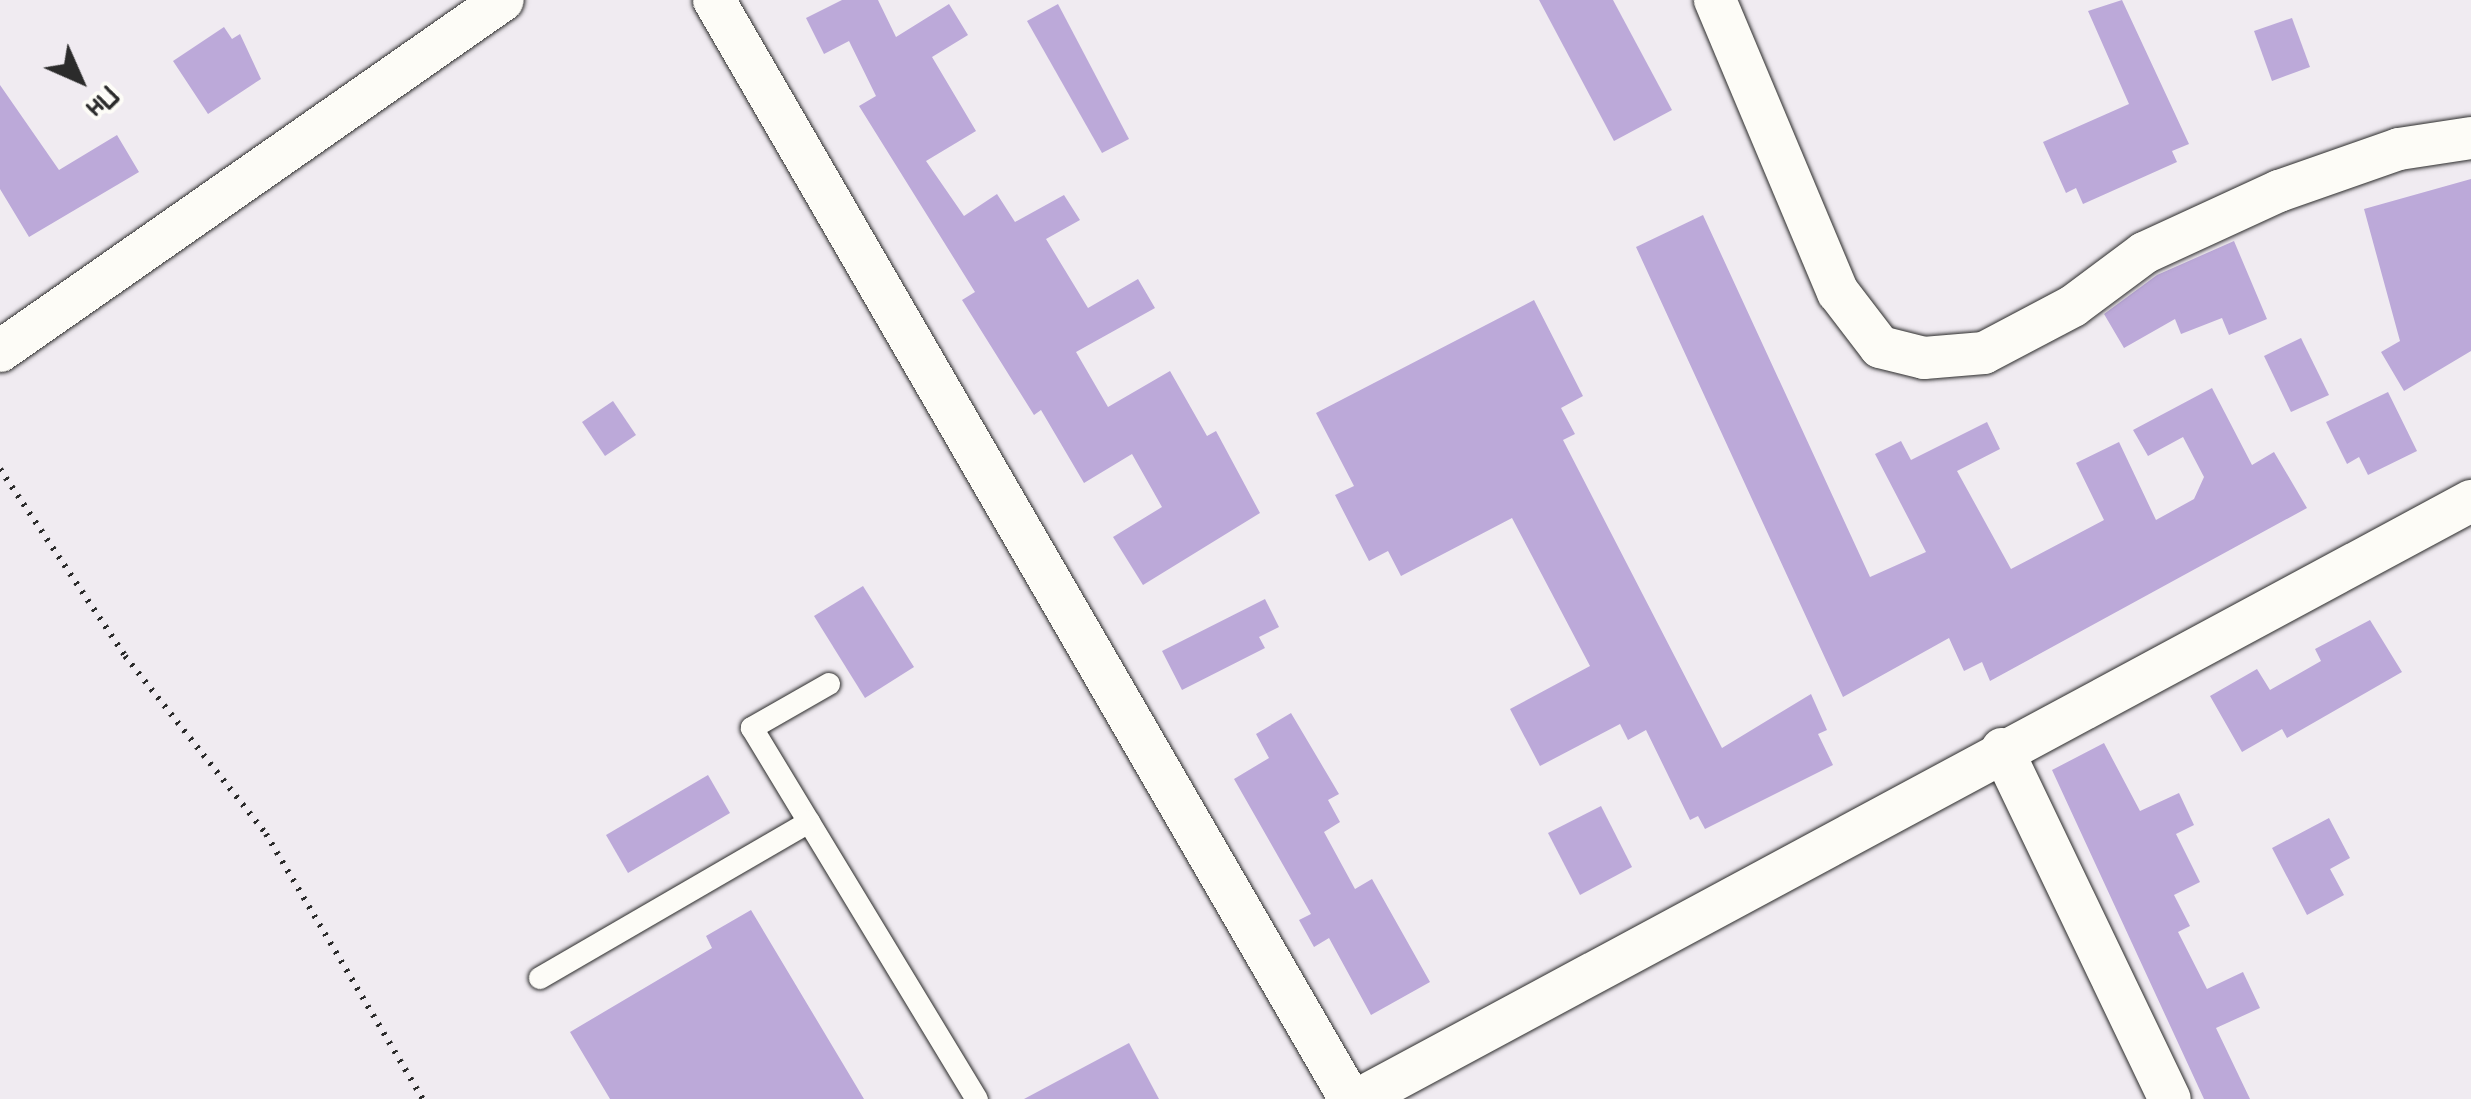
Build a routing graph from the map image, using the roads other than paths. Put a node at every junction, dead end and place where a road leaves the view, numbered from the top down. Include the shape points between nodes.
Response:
1 (503, 0) edge
2 (714, 0) edge
3 (1715, 0) edge
4 (2471, 138) edge
5 (0, 351) edge
6 (2471, 501) edge
7 (829, 684) dead end
8 (2002, 749) junction
9 (809, 822) junction
10 (540, 978) dead end
11 (977, 1099) edge
12 (1350, 1099) edge
13 (1359, 1099) edge
14 (2170, 1099) edge

1 - 5 street
2 - 12 street
3 - 4 street via 1838,292 1880,347 1924,358 1984,353 2073,306 2144,253 2280,191 2399,150
6 - 8 street
7 - 9 lane via 752,728
8 - 13 street
8 - 14 street
9 - 10 lane
9 - 11 lane

